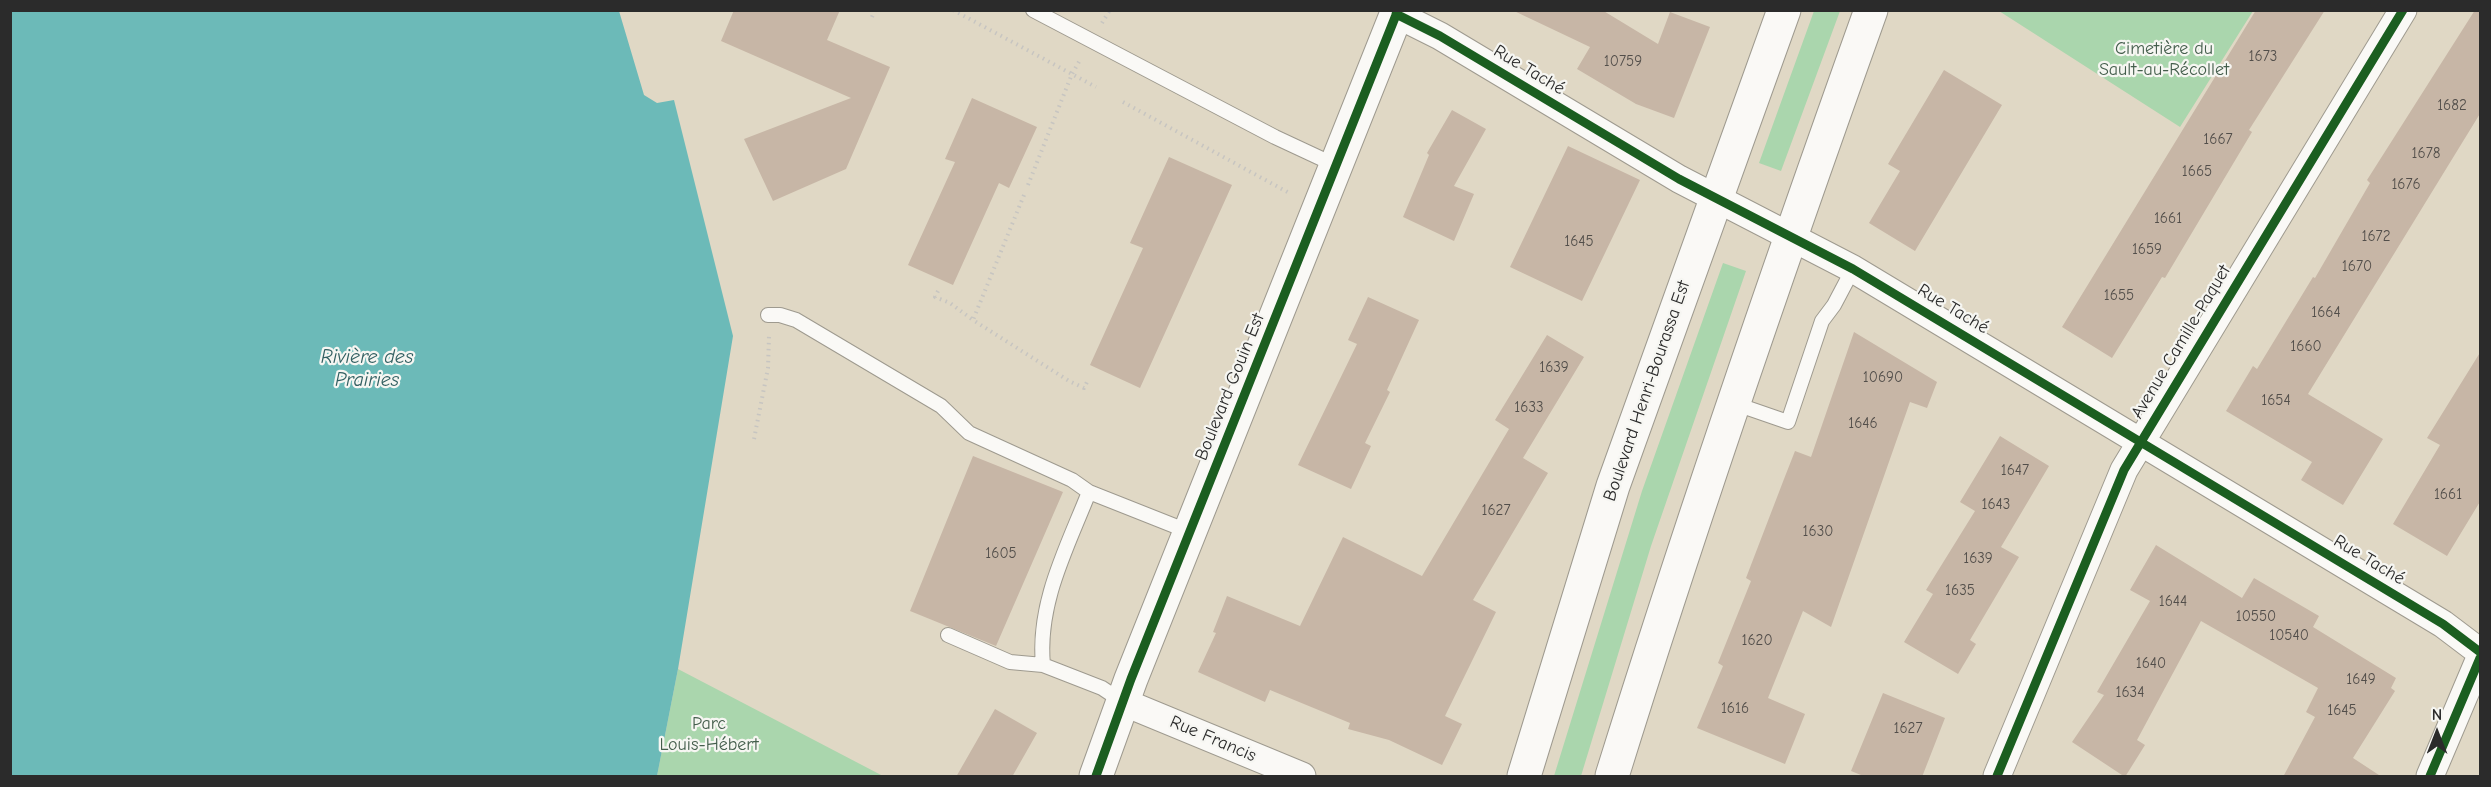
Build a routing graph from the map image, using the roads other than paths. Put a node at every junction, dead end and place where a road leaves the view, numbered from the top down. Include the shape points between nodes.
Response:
1 (1033, 10) edge
2 (1784, 10) edge
3 (1871, 10) edge
4 (2403, 10) edge
5 (1397, 12) edge
6 (1335, 165) junction
7 (1716, 198) junction
8 (1790, 236) junction
9 (1853, 269) junction
10 (768, 315) road end
11 (1733, 403) junction
12 (2142, 441) junction
13 (1089, 492) junction
14 (1190, 532) junction
15 (948, 635) dead end
16 (2481, 652) edge
17 (2481, 658) edge
18 (1043, 665) junction
19 (1123, 702) junction
20 (1290, 774) edge
21 (1096, 777) edge
22 (1524, 777) edge
23 (1611, 777) edge
24 (1997, 777) edge
25 (2430, 777) edge

1 - 6 lane
2 - 7 main road, Boulevard Henri-Bourassa Est
3 - 8 main road
4 - 12 street, Avenue Camille-Paquet
5 - 6 main road, Boulevard Gouin Est
5 - 7 street, Rue Taché
6 - 14 main road, Boulevard Gouin Est
7 - 8 street, Rue Taché
7 - 22 main road, Boulevard Henri-Bourassa Est via 1613,486
8 - 9 street, Rue Taché
8 - 11 main road
9 - 11 lane via 1822,321 1788,422
9 - 12 street, Rue Taché
10 - 13 lane via 796,320 941,406 969,433 1072,480
11 - 23 main road
12 - 16 street, Rue Taché via 2443,624
12 - 24 street, Avenue Camille-Paquet via 2119,481
13 - 14 lane
13 - 18 lane via 1048,597 1042,624
14 - 19 main road, Boulevard Gouin Est
15 - 18 lane via 1010,662
17 - 25 street
18 - 19 lane via 1102,688
19 - 20 street, Rue Francis
19 - 21 main road, Boulevard Gouin Est

